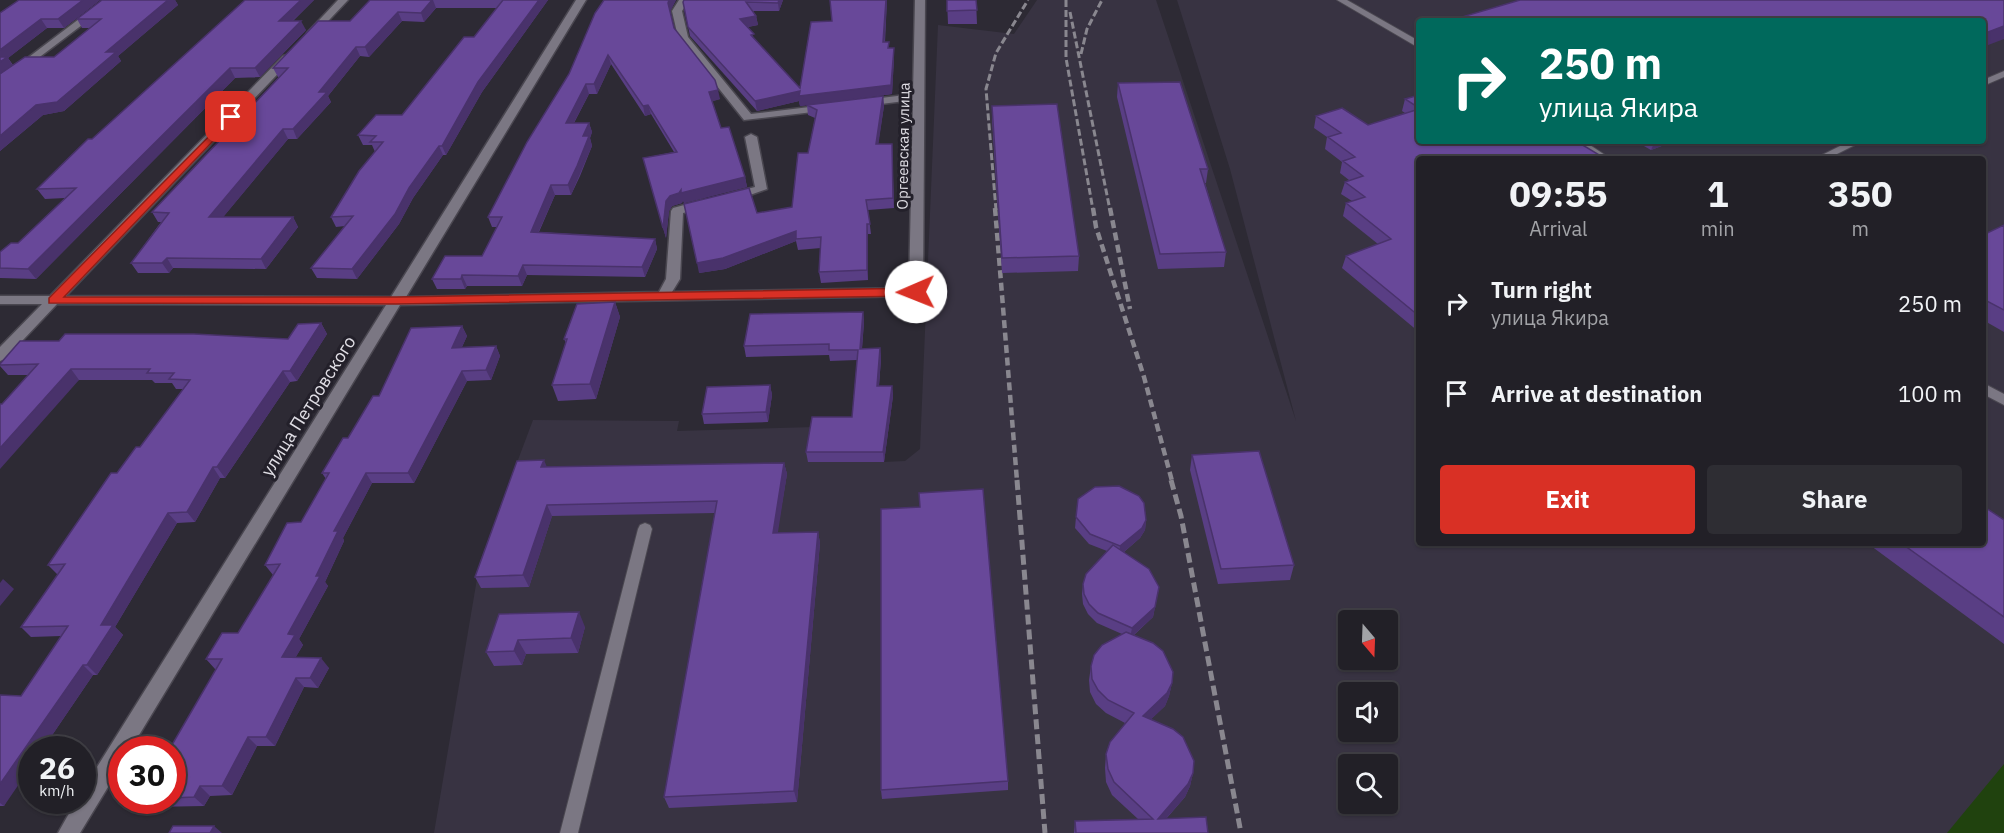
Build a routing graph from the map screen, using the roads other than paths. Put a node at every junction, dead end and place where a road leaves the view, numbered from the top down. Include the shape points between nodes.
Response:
1 (110, 0) edge
2 (343, 0) edge
3 (581, 0) edge
4 (684, 0) edge
5 (920, 0) edge
6 (1341, 0) edge
7 (1416, 43) edge
8 (2004, 74) edge
9 (1986, 82) edge
10 (0, 84) edge
11 (919, 96) junction
12 (752, 136) dead end
13 (1582, 144) edge
14 (1852, 144) edge
15 (1601, 156) edge
16 (1826, 156) edge
17 (662, 298) junction
18 (0, 300) edge
19 (53, 300) junction
20 (396, 301) junction
21 (0, 356) edge
22 (1986, 390) edge
23 (2004, 400) edge
24 (645, 530) dead end
25 (68, 833) edge
26 (569, 833) edge

1 - 10 street
2 - 19 street
3 - 20 street, улица Петровского
4 - 11 street via 677,12 683,37 748,118
5 - 11 street, Оргеевская улица
6 - 7 lane
8 - 9 lane
11 - 17 street, Оргеевская улица via 916,292
12 - 17 street via 761,189 677,211 673,279
13 - 15 lane
14 - 16 lane
17 - 20 street
18 - 19 street
19 - 20 street
19 - 21 street
20 - 25 street, улица Петровского
22 - 23 lane
24 - 26 lane

